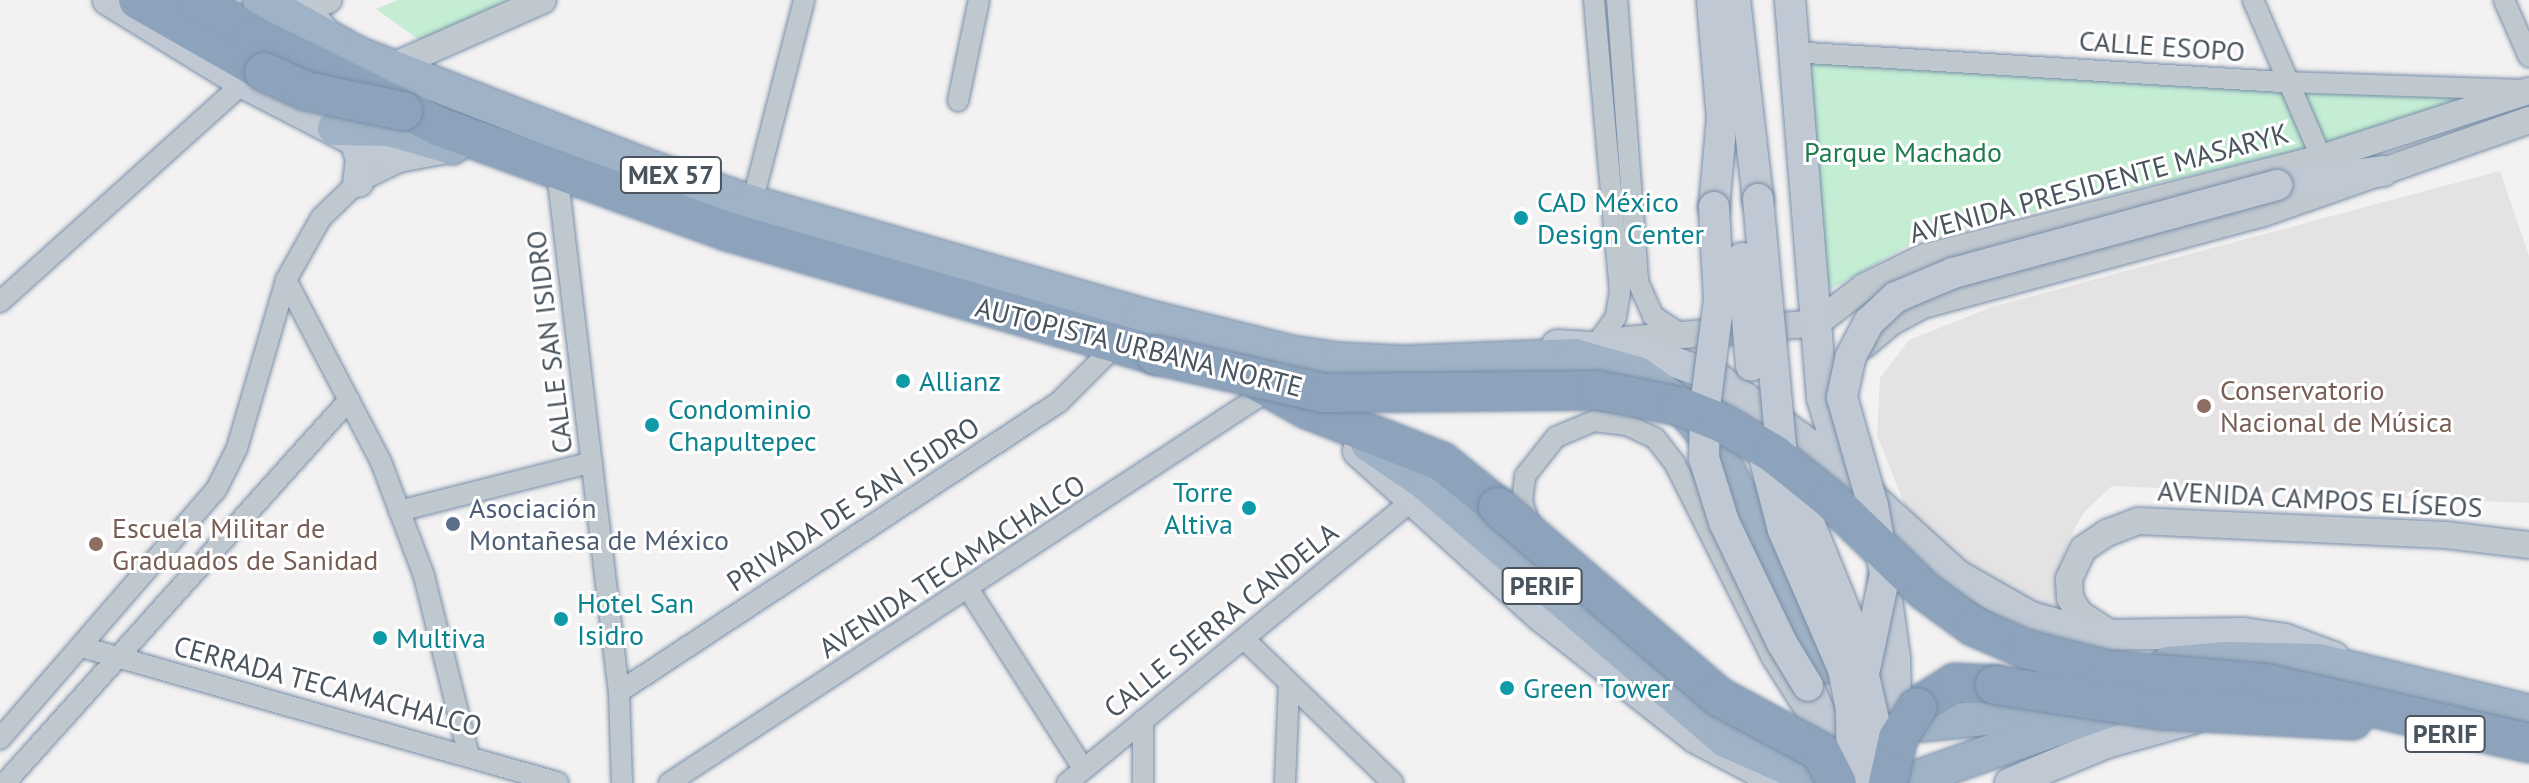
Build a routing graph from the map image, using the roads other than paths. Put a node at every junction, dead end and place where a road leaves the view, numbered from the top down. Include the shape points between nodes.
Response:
1 (108, 0) edge
2 (138, 0) edge
3 (172, 0) edge
4 (196, 0) edge
5 (237, 0) edge
6 (260, 0) edge
7 (543, 0) edge
8 (804, 0) edge
9 (979, 0) edge
10 (1594, 0) edge
11 (1617, 0) edge
12 (1712, 0) edge
13 (1735, 0) edge
14 (1790, 0) edge
15 (2253, 0) edge
16 (2504, 0) edge
17 (311, 3) edge
18 (332, 42) junction
19 (1791, 52) junction
20 (2529, 57) edge
21 (389, 68) junction
22 (237, 79) junction
23 (2286, 82) junction
24 (2529, 91) edge
25 (958, 101) dead end
26 (403, 111) junction
27 (2529, 120) edge
28 (344, 133) junction
29 (464, 149) junction
30 (412, 155) junction
31 (2383, 171) joint
32 (2329, 174) junction
33 (558, 180) junction
34 (358, 182) junction
35 (752, 203) junction
36 (1736, 203) junction
37 (1623, 249) junction
38 (286, 280) junction
39 (0, 286) edge
40 (0, 302) edge
41 (1817, 323) junction
42 (1682, 335) junction
43 (1596, 345) junction
44 (1109, 352) junction
45 (1439, 362) junction
46 (1267, 390) junction
47 (349, 400) junction
48 (1827, 422) junction
49 (592, 462) junction
50 (1845, 473) junction
51 (1412, 501) junction
52 (399, 511) junction
53 (1470, 523) junction
54 (2529, 545) edge
55 (1554, 566) junction
56 (149, 571) junction
57 (969, 590) junction
58 (173, 592) junction
59 (1893, 631) junction
60 (2114, 635) junction
61 (1244, 639) junction
62 (82, 647) junction
63 (117, 657) junction
64 (1865, 669) junction
65 (2365, 671) junction
66 (1895, 680) junction
67 (1289, 683) junction
68 (1818, 684) junction
69 (619, 692) junction
70 (2529, 712) edge
71 (2361, 713) junction
72 (1143, 720) junction
73 (2432, 720) junction
74 (2529, 722) edge
75 (1922, 724) dead end
76 (0, 739) edge
77 (2529, 743) edge
78 (468, 753) junction
79 (2529, 755) edge
80 (1083, 768) junction
81 (1893, 771) edge
82 (2031, 779) edge
83 (1821, 782) edge
84 (5, 783) edge
85 (558, 783) edge
86 (622, 783) edge
87 (669, 783) edge
88 (1067, 783) edge
89 (1143, 783) edge
90 (1285, 783) edge
91 (1393, 783) edge

1 - 22 main road
2 - 26 highway, bridge via 306,91
3 - 29 highway, MEX 57 via 322,83
4 - 26 highway, AUTOPISTA URBANA NORTE, bridge
5 - 74 highway, AUTOPISTA URBANA NORTE, bridge via 445,105 754,218 1279,363 1352,375 1588,367 1679,383 1723,398 1795,440 1946,578 2008,617 2079,643 2291,665
6 - 18 highway, MEX 57
7 - 21 street
8 - 35 street
9 - 25 street
10 - 37 street
11 - 37 street
12 - 36 main road
13 - 36 main road
14 - 19 main road
15 - 23 street
16 - 20 street
17 - 18 main road
18 - 21 highway, MEX 57
19 - 23 street, CALLE ESOPO
19 - 41 main road
21 - 35 highway, MEX 57
22 - 28 main road
22 - 39 street
22 - 40 street
23 - 24 street, CALLE ESOPO
23 - 32 street
24 - 32 street, AVENIDA PRESIDENTE MASARYK
26 - 46 highway, AUTOPISTA URBANA NORTE, bridge via 741,236
27 - 31 street
28 - 29 highway via 389,129
28 - 30 main road via 384,154
28 - 34 main road via 361,159
29 - 30 main road
29 - 33 highway, MEX 57
30 - 34 street
31 - 32 main road
32 - 41 street, AVENIDA PRESIDENTE MASARYK via 1925,257 1864,287
32 - 48 street, AVENIDA PRESIDENTE MASARYK via 2261,214 1923,305 1891,322 1858,352 1835,390
32 - 64 main road, bridge via 1953,273 1896,297 1869,322 1850,358 1842,397 1873,506 1885,574
33 - 44 highway, MEX 57 via 750,249
33 - 49 street, CALLE SAN ISIDRO
34 - 38 street via 321,218
35 - 45 highway, MEX 57 via 1291,353 1378,363
36 - 64 main road, bridge via 1782,456
36 - 68 main road, bridge via 1705,406 1704,458 1724,522 1778,635
36 - 83 main road, bridge via 1766,471 1783,530 1843,669 1852,720
37 - 42 street via 1648,308 1661,324
37 - 43 street via 1618,308
38 - 47 street
38 - 56 street via 229,468 201,512
41 - 42 street
41 - 48 main road
42 - 43 street
43 - 45 main road via 1487,348
43 - 50 main road via 1667,356 1716,377
44 - 46 highway, MEX 57
44 - 69 street, PRIVADA DE SAN ISIDRO via 1059,402
45 - 68 highway via 1575,356 1616,365 1667,392 1716,448
46 - 51 main road via 1364,455
46 - 53 highway, PERIF via 1393,459
46 - 57 street, AVENIDA TECAMACHALCO
46 - 73 highway, AUTOPISTA URBANA NORTE, bridge via 1371,395 1596,390 1679,406 1774,454 1830,499 1925,591 1973,626 2026,649 2109,670 2265,683
46 - 83 highway, bridge via 1459,472 1719,697 1821,752
47 - 52 street
47 - 58 street
48 - 50 main road
49 - 52 street
49 - 69 street, CALLE SAN ISIDRO
50 - 59 main road via 1876,546
50 - 60 main road via 1982,592 2067,630
51 - 61 street, CALLE SIERRA CANDELA
51 - 83 main road via 1542,617 1696,738
52 - 78 street via 424,576
53 - 55 highway
53 - 83 highway, PERIF via 1725,740
54 - 60 street, AVENIDA CAMPOS ELÍSEOS via 2446,535 2138,521 2083,549 2069,579 2070,598 2079,613
55 - 83 highway via 1721,711 1790,738
55 - 83 street via 1526,520 1525,476 1544,447 1569,429 1611,421 1641,430 1668,453 1742,601 1820,734
56 - 58 street
56 - 62 street
57 - 80 street
57 - 87 street, AVENIDA TECAMACHALCO
58 - 63 street
59 - 66 main road
59 - 81 main road via 1885,665
60 - 65 main road via 2254,634 2295,643
61 - 67 street
61 - 72 street, CALLE SIERRA CANDELA
62 - 63 street, CERRADA TECAMACHALCO
62 - 76 street
63 - 78 street, CERRADA TECAMACHALCO
63 - 84 street
64 - 81 main road, bridge via 1883,698
65 - 70 highway, PERIF
65 - 75 highway, PERIF via 2289,659 2194,661 2107,678 1995,717
66 - 81 main road
66 - 81 main road
67 - 90 street
67 - 91 street
68 - 83 main road
69 - 86 street, CALLE SAN ISIDRO
71 - 79 highway, PERIF
71 - 81 highway, PERIF via 2259,694 2163,695
71 - 82 main road via 2300,708 2196,719 2106,743
72 - 80 street, CALLE SIERRA CANDELA
72 - 89 street
73 - 77 highway, AUTOPISTA URBANA NORTE, bridge
73 - 81 highway, bridge via 2215,715 2078,701 1995,685 1961,687 1931,708
78 - 85 street, CERRADA TECAMACHALCO
80 - 88 street, CALLE SIERRA CANDELA

